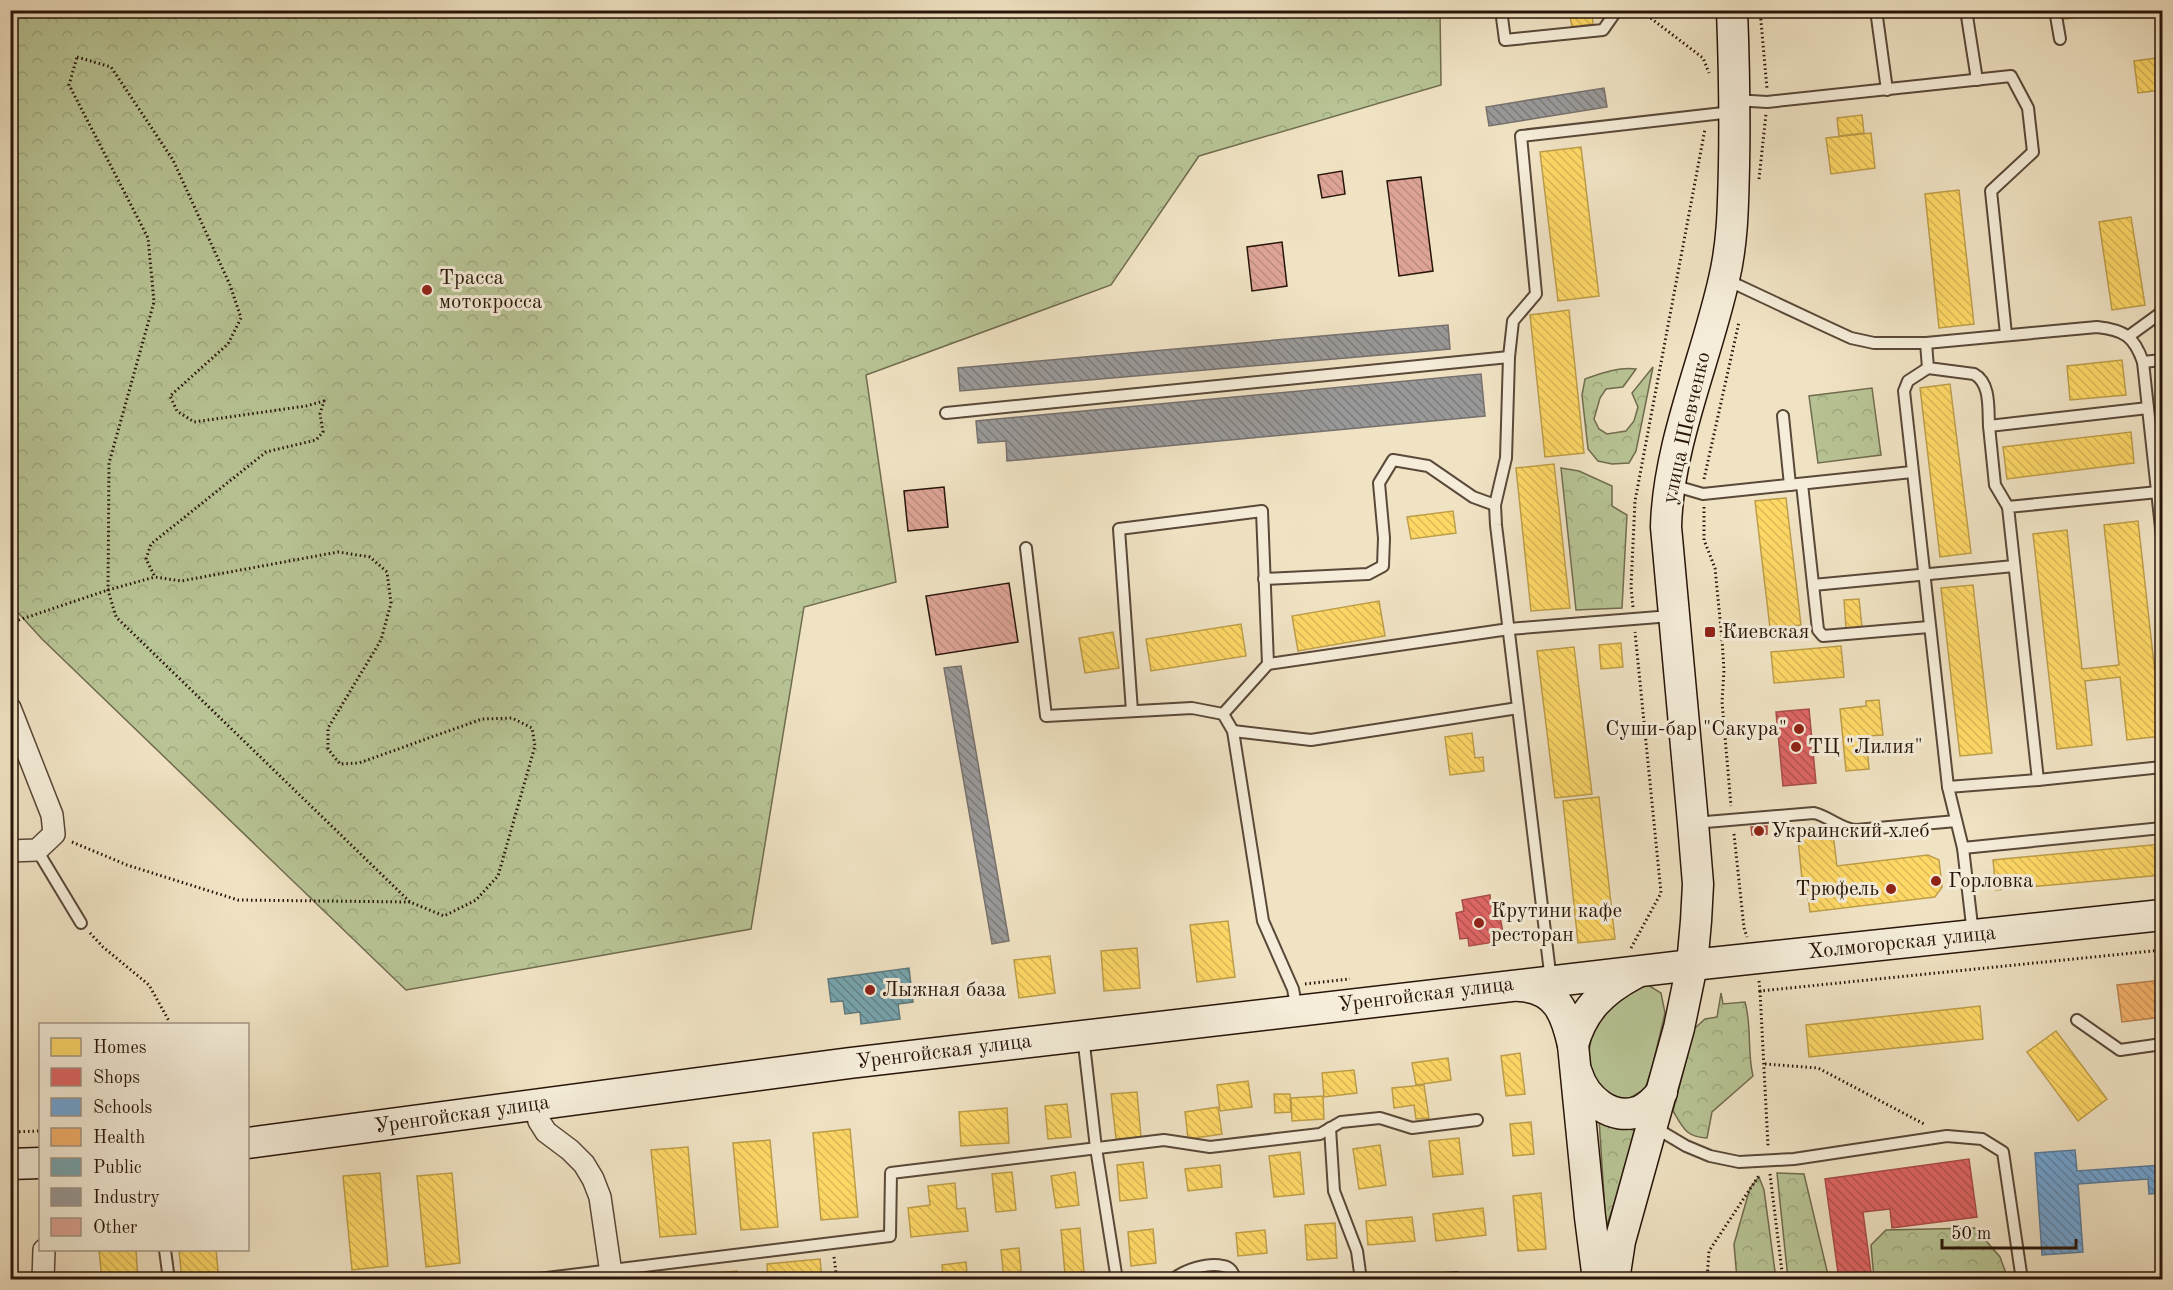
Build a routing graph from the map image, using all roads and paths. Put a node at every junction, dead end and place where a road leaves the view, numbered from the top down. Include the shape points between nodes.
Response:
1 (1501, 10) edge
2 (1617, 10) edge
3 (1640, 10) edge
4 (1732, 10) edge
5 (1760, 10) edge
6 (1876, 10) edge
7 (1966, 10) edge
8 (2055, 10) edge
9 (2060, 39) dead end
10 (1702, 58) dead end
11 (1977, 80) junction
12 (1887, 90) junction
13 (1767, 102) junction
14 (1735, 106) junction
15 (178, 157) dead end
16 (173, 160) junction
17 (1758, 184) dead end
18 (1736, 284) junction
19 (2163, 312) edge
20 (2007, 334) junction
21 (2129, 336) junction
22 (1926, 343) junction
23 (1509, 357) junction
24 (2163, 360) edge
25 (2143, 362) junction
26 (1928, 368) junction
27 (2148, 408) junction
28 (946, 413) dead end
29 (1783, 416) dead end
30 (1989, 426) junction
31 (1912, 472) junction
32 (1669, 484) junction
33 (1802, 484) junction
34 (1790, 485) junction
35 (2157, 492) junction
36 (1703, 494) junction
37 (1495, 505) junction
38 (2008, 507) junction
39 (2163, 537) edge
40 (1026, 548) dead end
41 (2014, 566) junction
42 (1923, 574) junction
43 (155, 577) junction
44 (1264, 579) junction
45 (1813, 585) junction
46 (108, 590) junction
47 (1673, 616) junction
48 (10, 623) edge
49 (1929, 627) junction
50 (1509, 629) junction
51 (1818, 630) junction
52 (1722, 639) junction
53 (1268, 664) junction
54 (10, 708) edge
55 (1518, 708) junction
56 (1132, 711) junction
57 (1223, 714) junction
58 (1233, 731) junction
59 (2163, 767) edge
60 (2038, 780) junction
61 (1948, 787) junction
62 (1732, 820) junction
63 (1956, 821) junction
64 (1694, 824) junction
65 (2163, 828) edge
66 (54, 834) junction
67 (1963, 848) junction
68 (37, 850) junction
69 (10, 851) edge
70 (1698, 884) junction
71 (410, 902) junction
72 (2163, 915) edge
73 (81, 923) joint
74 (1973, 934) junction
75 (2163, 950) edge
76 (1754, 959) junction
77 (1692, 965) junction
78 (1641, 970) junction
79 (1551, 981) junction
80 (1508, 986) junction
81 (1760, 991) junction
82 (1297, 1010) junction
83 (2076, 1020) dead end
84 (169, 1021) dead end
85 (1679, 1028) junction
86 (1083, 1036) junction
87 (2163, 1044) edge
88 (1573, 1052) junction
89 (1765, 1064) junction
90 (1662, 1092) junction
91 (535, 1105) junction
92 (1477, 1120) dead end
93 (1653, 1126) junction
94 (1330, 1128) junction
95 (39, 1131) edge
96 (10, 1132) edge
97 (1947, 1136) junction
98 (249, 1143) edge
99 (1096, 1148) junction
100 (1769, 1162) junction
101 (39, 1163) edge
102 (10, 1164) edge
103 (832, 1243) junction
104 (44, 1251) edge
105 (165, 1251) edge
106 (611, 1275) edge
107 (43, 1280) edge
108 (169, 1280) edge
109 (530, 1280) edge
110 (837, 1280) edge
111 (1117, 1280) edge
112 (1172, 1280) edge
113 (1236, 1280) edge
114 (1361, 1280) edge
115 (1428, 1280) edge
116 (1459, 1280) edge
117 (1598, 1280) edge
118 (1614, 1280) edge
119 (1707, 1280) edge
120 (1783, 1280) edge
121 (2022, 1280) edge

1 - 2 lane via 1505,40 1603,30
3 - 10 path
4 - 14 street, улица Шевченко
5 - 13 path
6 - 12 lane
7 - 11 lane
8 - 9 lane
11 - 12 lane
11 - 20 lane via 2010,76 2028,108 2033,152 1990,191
12 - 13 lane
13 - 14 lane
13 - 17 path
14 - 18 street, улица Шевченко via 1732,228
14 - 23 lane via 1521,136 1536,294 1513,321
15 - 16 path
16 - 43 path via 241,318 228,344 170,396 177,411 194,422 324,401 320,414 322,432 316,440 266,452 151,544 146,559
16 - 46 path via 111,67 77,57 69,85 148,238 154,302 109,463
18 - 22 lane via 1851,338 1874,343
18 - 32 street, улица Шевченко
18 - 36 path
19 - 21 lane
20 - 21 lane via 2097,327
20 - 22 lane
21 - 25 lane
22 - 26 lane
23 - 28 lane
23 - 37 lane via 1506,458
24 - 25 lane
25 - 27 lane
26 - 30 lane via 1981,378
26 - 31 lane via 1908,381 1904,391
27 - 30 lane
27 - 35 lane
29 - 34 lane
30 - 38 lane via 1995,485
31 - 33 lane
31 - 42 lane
32 - 36 lane
32 - 47 street, улица Шевченко via 1666,527
33 - 34 lane
33 - 45 lane
34 - 36 lane
35 - 38 lane
35 - 39 lane
36 - 52 path via 1704,540 1715,568
37 - 44 lane via 1473,497 1428,466 1393,460 1379,483 1383,566 1368,574
37 - 50 lane
38 - 41 lane
40 - 56 lane via 1046,716
41 - 42 lane
41 - 60 lane
42 - 45 lane
42 - 49 lane
43 - 46 path
43 - 71 path via 181,581 338,552 369,557 387,572 391,603 381,640 328,728 328,749 340,764 359,764 482,719 512,718 532,728 535,746 498,876 476,900 444,916
44 - 53 lane
44 - 56 lane via 1262,511 1119,528
45 - 51 lane
46 - 48 path
46 - 71 path via 116,617
47 - 50 lane
47 - 64 street, улица Шевченко
49 - 51 lane via 1823,636
49 - 61 lane
50 - 53 lane
50 - 55 lane
51 - 52 path
52 - 62 path via 1722,702
53 - 57 lane
54 - 66 street via 52,815
55 - 58 lane via 1311,740
55 - 79 lane
56 - 57 lane via 1192,708
57 - 58 lane
58 - 82 lane via 1263,921 1292,985
59 - 60 lane
60 - 61 lane
61 - 63 lane
62 - 63 lane via 1814,813 1856,830
62 - 64 lane
62 - 76 path via 1744,928
63 - 67 lane
64 - 70 street, улица Шевченко
65 - 67 lane
66 - 68 street
66 - 71 path via 127,865 238,900
67 - 74 lane
68 - 69 street
68 - 73 lane
70 - 77 street
70 - 78 street via 1683,933
72 - 74 street, Холмогорская улица
73 - 84 path via 149,985
74 - 76 street, Холмогорская улица
75 - 81 path
76 - 77 street, Холмогорская улица
76 - 81 path
77 - 78 street, Холмогорская улица
77 - 85 street
78 - 79 street, Уренгойская улица
78 - 85 street via 1663,975 1674,987
78 - 88 street via 1592,1003 1577,1030
79 - 80 street, Уренгойская улица
80 - 82 street, Уренгойская улица
80 - 88 street via 1532,987 1550,996 1565,1017
81 - 89 path
82 - 86 street, Уренгойская улица
83 - 87 lane via 2120,1050
85 - 90 street
86 - 91 street, Уренгойская улица
86 - 99 lane
88 - 90 street via 1585,1089 1611,1112 1641,1110
88 - 117 street
89 - 97 path via 1818,1068
89 - 100 path
90 - 93 street
91 - 98 street, Уренгойская улица
91 - 106 street via 546,1132 584,1164 593,1179 600,1197
92 - 94 lane via 1412,1128 1380,1118 1341,1122
93 - 100 lane via 1710,1156 1739,1162
93 - 118 street via 1620,1242
94 - 99 lane via 1320,1134 1210,1147 1164,1140
94 - 114 lane via 1334,1191 1357,1251
95 - 96 path
97 - 100 lane
97 - 121 lane via 1983,1139 2003,1152
99 - 103 lane via 891,1173 890,1236
99 - 111 lane
100 - 119 path via 1709,1251
100 - 120 path
101 - 102 street
103 - 106 lane
103 - 110 path
104 - 107 street
105 - 108 lane
106 - 109 lane
112 - 113 lane via 1190,1268 1224,1266
115 - 116 lane

